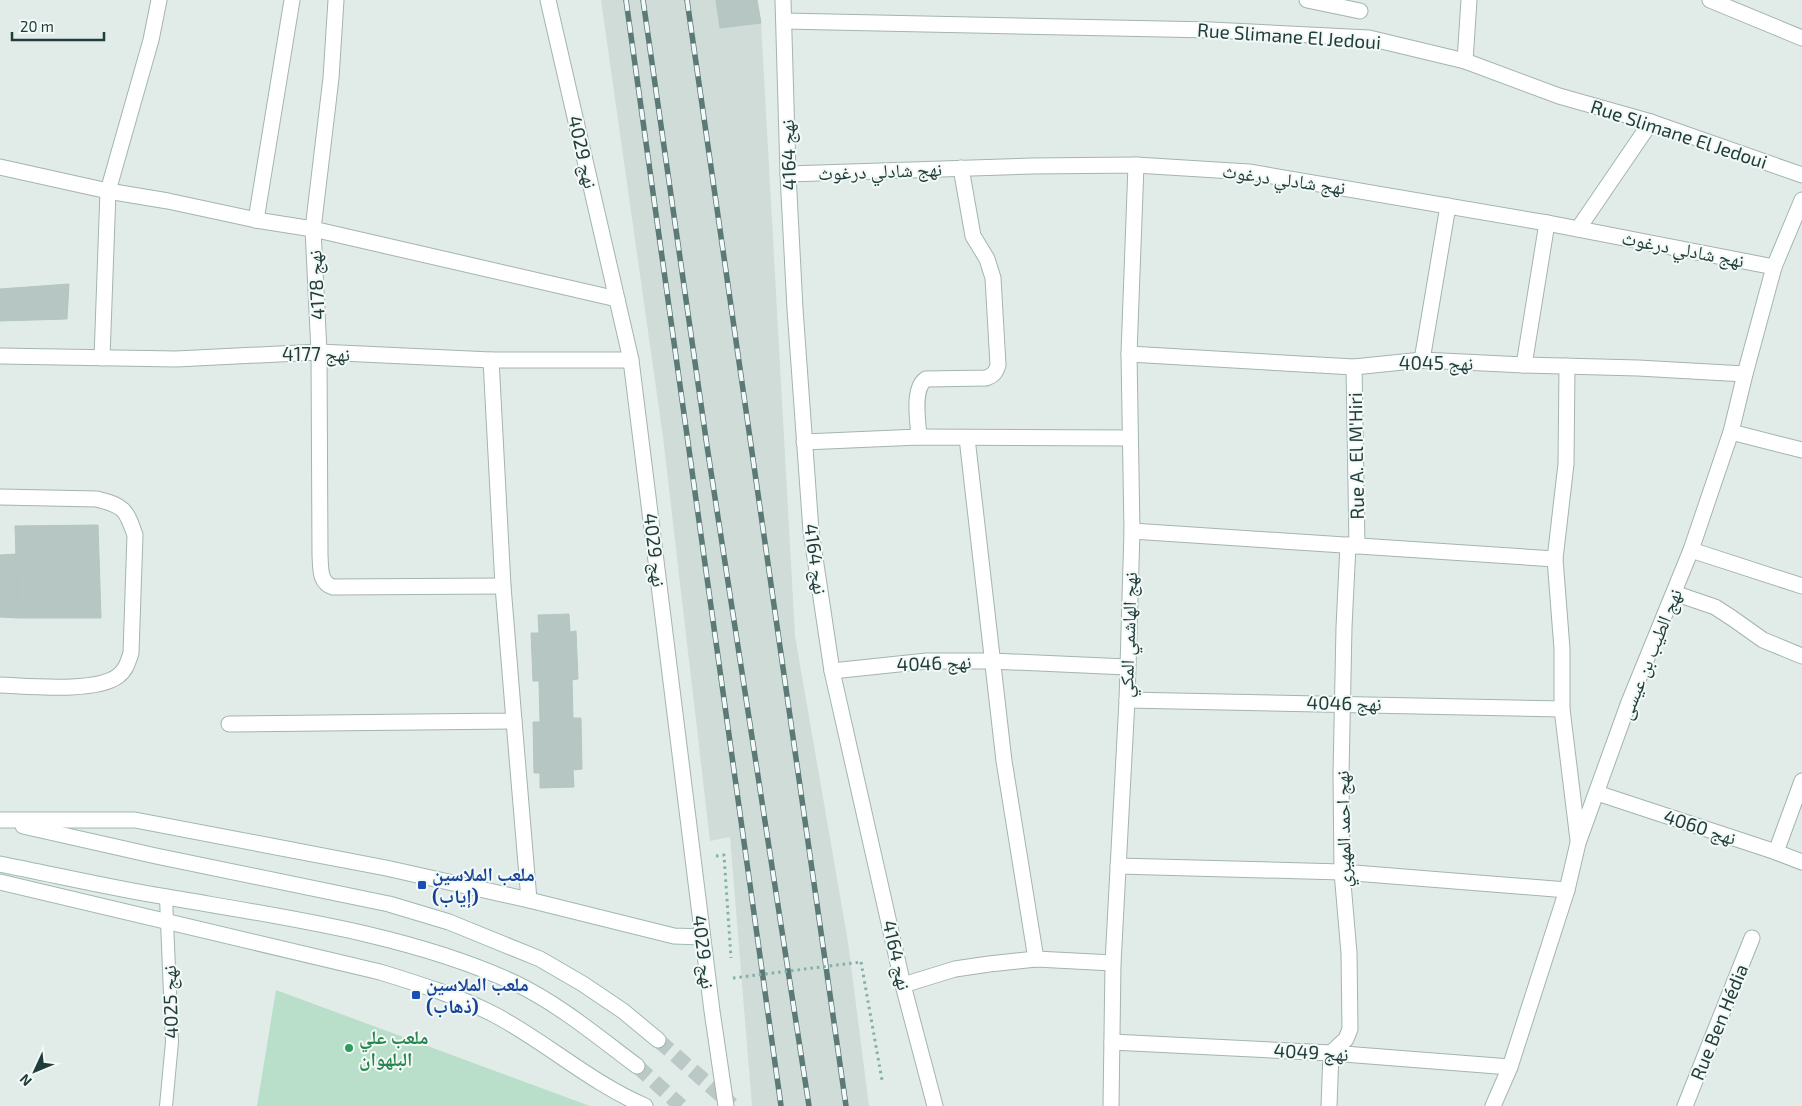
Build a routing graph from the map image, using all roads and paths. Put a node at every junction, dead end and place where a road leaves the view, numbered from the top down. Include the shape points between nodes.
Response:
1 (159, 0) edge
2 (292, 0) edge
3 (336, 0) edge
4 (548, 0) edge
5 (783, 0) edge
6 (1307, 0) edge
7 (1470, 0) edge
8 (1710, 0) edge
9 (1358, 6) edge
10 (784, 21) junction
11 (1369, 38) junction
12 (1802, 38) edge
13 (1465, 61) junction
14 (1651, 122) junction
15 (1136, 164) junction
16 (0, 167) edge
17 (961, 168) junction
18 (788, 174) junction
19 (1802, 175) edge
20 (108, 191) junction
21 (1802, 200) edge
22 (1448, 206) junction
23 (256, 220) junction
24 (1547, 223) junction
25 (313, 229) junction
26 (1578, 229) junction
27 (1795, 237) edge
28 (1774, 267) junction
29 (617, 299) junction
30 (319, 352) junction
31 (1128, 354) junction
32 (0, 356) edge
33 (102, 358) junction
34 (491, 360) junction
35 (631, 360) junction
36 (1422, 360) junction
37 (1524, 365) junction
38 (1567, 366) junction
39 (1354, 367) junction
40 (1745, 374) junction
41 (1731, 432) junction
42 (919, 437) junction
43 (966, 438) junction
44 (1129, 438) junction
45 (804, 442) junction
46 (1802, 450) edge
47 (0, 497) edge
48 (1132, 531) junction
49 (1353, 546) junction
50 (1691, 550) junction
51 (1555, 559) junction
52 (503, 586) junction
53 (1802, 586) edge
54 (1674, 593) junction
55 (1802, 656) edge
56 (991, 661) junction
57 (1127, 667) junction
58 (832, 671) junction
59 (0, 685) edge
60 (1127, 700) junction
61 (1342, 703) junction
62 (1562, 709) junction
63 (514, 721) junction
64 (229, 724) dead end
65 (1802, 781) edge
66 (1597, 793) junction
67 (0, 820) edge
68 (1578, 843) junction
69 (1776, 852) junction
70 (1802, 862) edge
71 (0, 864) edge
72 (1118, 866) junction
73 (1342, 872) junction
74 (0, 882) edge
75 (1567, 890) junction
76 (166, 897) junction
77 (528, 900) junction
78 (167, 922) junction
79 (702, 937) junction
80 (1752, 938) dead end
81 (1036, 959) junction
82 (1113, 963) junction
83 (733, 978) dead end
84 (903, 985) junction
85 (658, 1040) tunnel mouth
86 (1112, 1042) junction
87 (1331, 1053) junction
88 (637, 1066) tunnel mouth
89 (1510, 1068) junction
90 (882, 1080) dead end
91 (166, 1106) edge
92 (645, 1106) edge
93 (726, 1106) edge
94 (935, 1106) edge
95 (1111, 1106) edge
96 (1329, 1106) edge
97 (1493, 1106) edge
98 (1685, 1106) edge

1 - 20 street
2 - 23 street
3 - 25 street, نهج 4178 via 331,78
4 - 29 street, نهج 4029
5 - 10 street, نهج 4164
6 - 9 street
7 - 13 street
8 - 12 street
9 - 11 street
10 - 11 street, Rue Slimane El Jedoui via 1211,30
10 - 18 street, نهج 4164
11 - 13 street, Rue Slimane El Jedoui
13 - 14 street, Rue Slimane El Jedoui via 1559,96
14 - 19 street, Rue Slimane El Jedoui
14 - 26 street
15 - 17 street, نهج شادلي درغوث
15 - 22 street, نهج شادلي درغوث via 1249,172
15 - 31 street, نهج الهاشمي المكي
16 - 20 street
17 - 18 street, نهج شادلي درغوث
17 - 42 street via 973,236 987,259 993,278 998,365 996,372 986,378 926,378 922,381 917,392
18 - 45 street, نهج 4164
20 - 23 street
20 - 33 street
21 - 27 street, نهج الطيب بن عيسى
22 - 24 street, نهج شادلي درغوث
22 - 36 street
23 - 25 street
24 - 26 street, نهج شادلي درغوث
24 - 37 street
25 - 29 street
25 - 30 street, نهج 4178
26 - 28 street, نهج شادلي درغوث
27 - 28 street, نهج الطيب بن عيسى
28 - 40 street, نهج الطيب بن عيسى
29 - 35 street, نهج 4029
30 - 33 street, نهج 4177 via 176,359
30 - 34 street, نهج 4177
30 - 52 street, نهج 4178 via 322,579 328,586 340,587
31 - 39 street, نهج 4045
31 - 44 street, نهج الهاشمي المكي
32 - 33 street, نهج 4177
34 - 35 street, نهج 4177
34 - 52 street
35 - 79 street, نهج 4029
36 - 37 street, نهج 4045
36 - 39 street, نهج 4045
37 - 38 street, نهج 4045
38 - 40 street, نهج 4045
38 - 51 street via 1566,464
39 - 49 street, Rue A. El M'Hiri
40 - 41 street, نهج الطيب بن عيسى
41 - 46 street
41 - 50 street, نهج الطيب بن عيسى
42 - 43 street
42 - 45 street
43 - 44 street
43 - 56 street
44 - 48 street, نهج الهاشمي المكي
45 - 58 street, نهج 4164 via 811,531
47 - 59 street via 97,499 112,503 124,509 135,535 131,653 126,667 118,676 108,682 86,686
48 - 49 street
48 - 57 street, نهج الهاشمي المكي
49 - 51 street
49 - 61 street, نهج احمد المهيري
50 - 53 street
50 - 54 street, نهج الطيب بن عيسى
51 - 62 street via 1562,649
52 - 63 street
54 - 55 street via 1716,608 1763,640
54 - 66 street, نهج الطيب بن عيسى via 1629,702
56 - 57 street, نهج 4046
56 - 58 street, نهج 4046 via 927,661
56 - 81 street
57 - 60 street, نهج الهاشمي المكي
58 - 84 street, نهج 4164
60 - 61 street, نهج 4046
60 - 72 street, نهج الهاشمي المكي
61 - 62 street, نهج 4046
61 - 73 street, نهج احمد المهيري
62 - 68 street
63 - 64 street
63 - 77 street
65 - 69 street
66 - 68 street, نهج الطيب بن عيسى
66 - 69 street, نهج 4060
67 - 77 street via 135,820 386,868
67 - 85 street via 388,904 449,922 540,959 623,1011
68 - 75 street, نهج الطيب بن عيسى
69 - 70 street, نهج 4060
71 - 76 street
72 - 73 street
72 - 82 street, نهج الهاشمي المكي
73 - 75 street
73 - 87 street, نهج احمد المهيري via 1349,953 1350,1029 1346,1039
74 - 78 street
75 - 89 street, نهج الطيب بن عيسى
76 - 78 lane, نهج 4025
76 - 88 street via 383,938 439,954 516,984 564,1012
77 - 79 street via 674,936
78 - 91 lane, نهج 4025 via 172,1042
78 - 92 street via 425,985 495,1015 625,1097
79 - 93 street, نهج 4029
80 - 98 street, Rue Ben Hédia
81 - 82 street
81 - 84 street via 955,969
82 - 86 street, نهج الهاشمي المكي
83 - 90 path, bridge via 861,962
84 - 94 street, نهج 4164
86 - 87 street, نهج 4049
86 - 95 street, نهج الهاشمي المكي
87 - 89 street, نهج 4049
87 - 96 street
89 - 97 street, نهج الطيب بن عيسى

